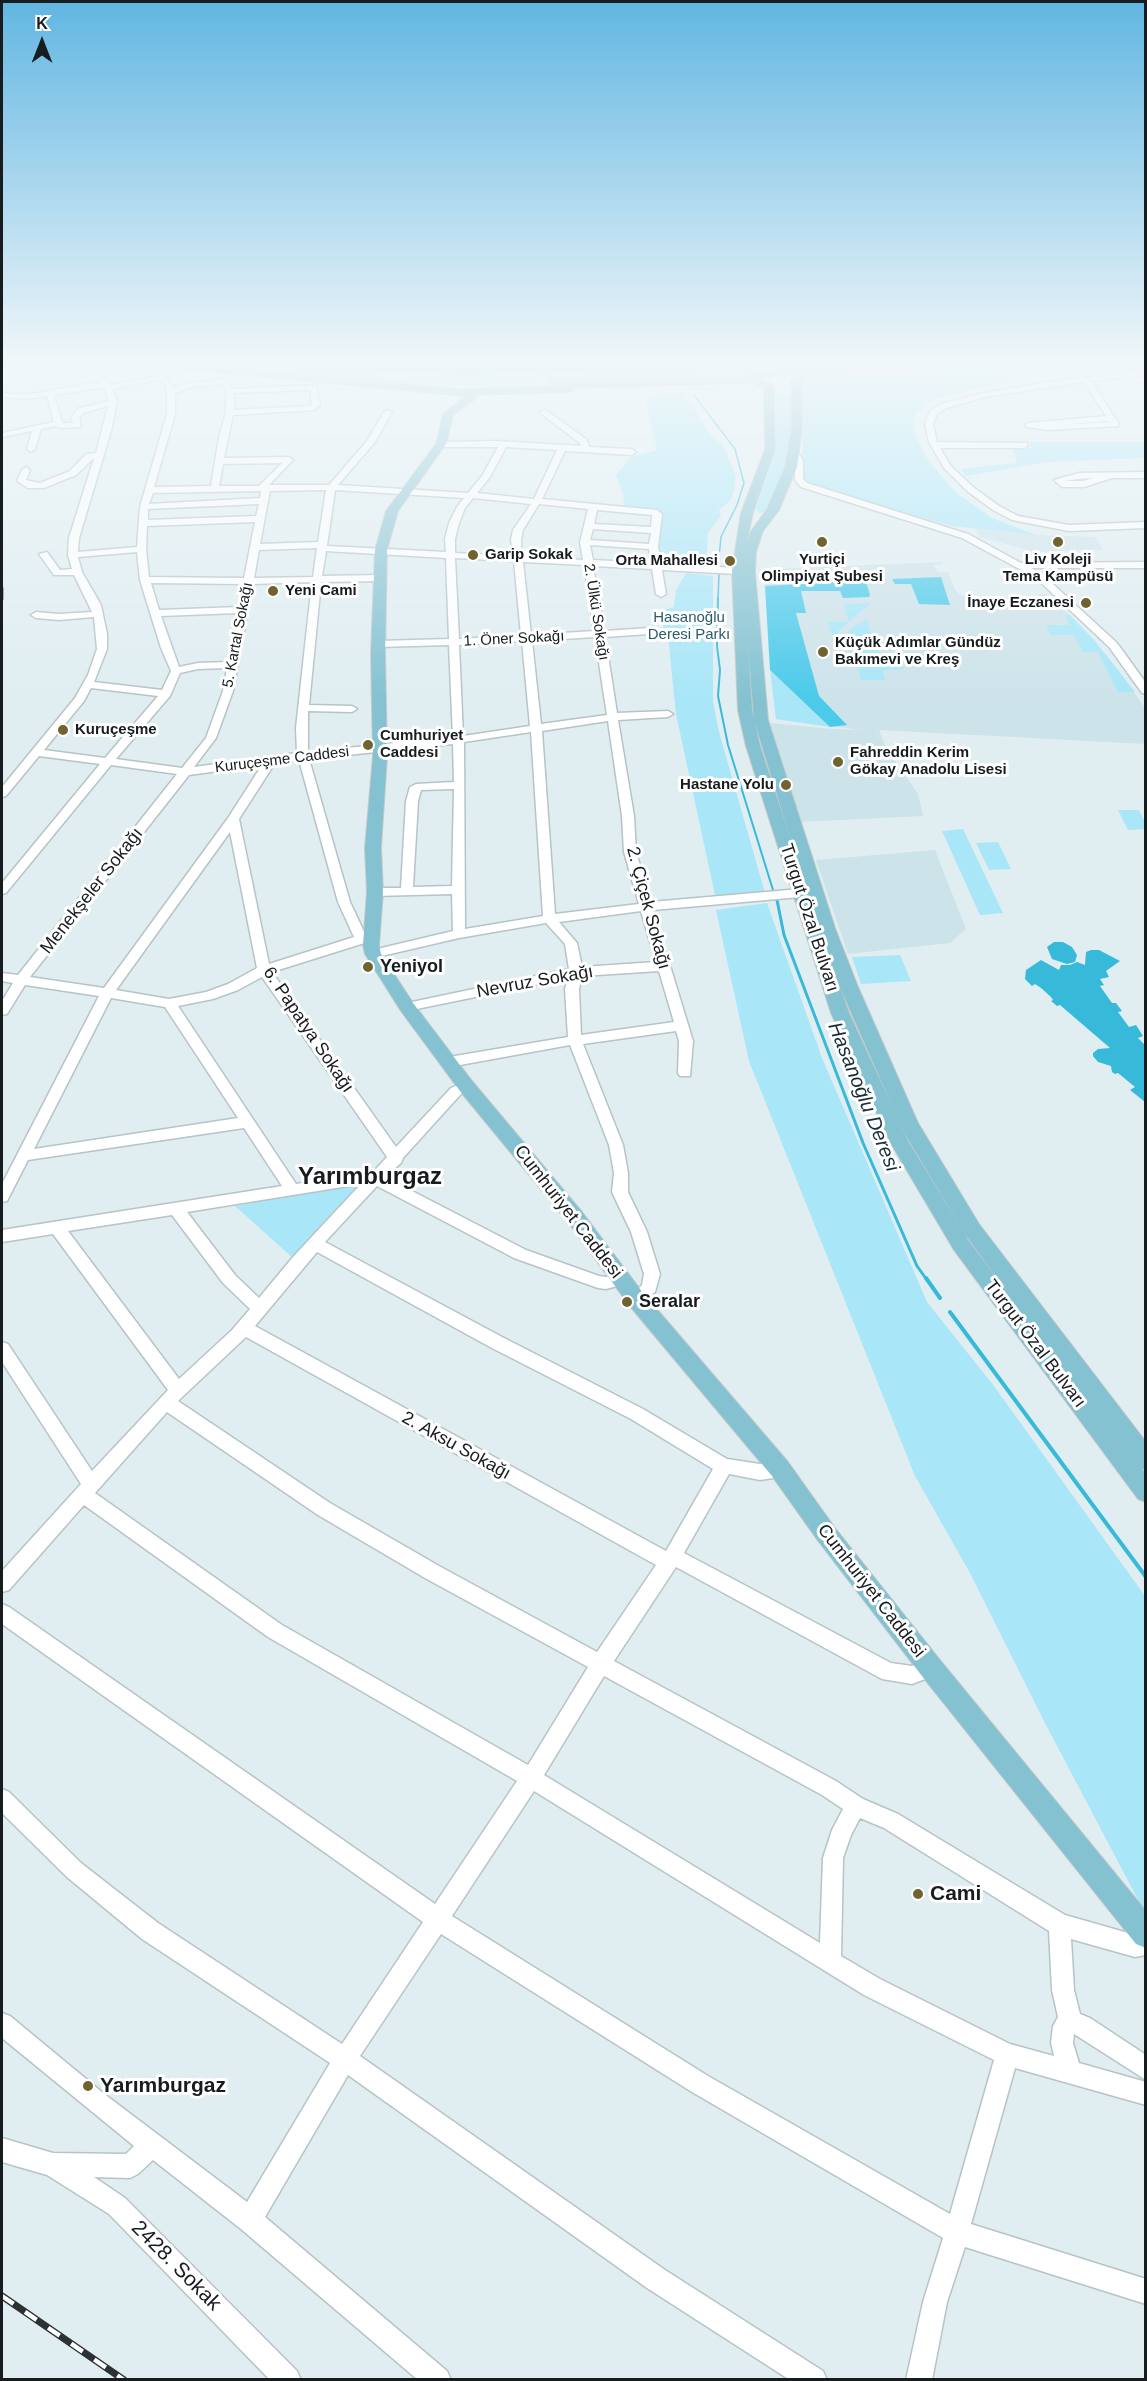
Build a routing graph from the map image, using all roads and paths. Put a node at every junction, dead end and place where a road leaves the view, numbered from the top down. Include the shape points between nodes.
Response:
1 (24, 475) edge
2 (68, 475) edge
3 (93, 475) edge
4 (154, 475) edge
5 (217, 475) edge
6 (275, 475) edge
7 (342, 475) edge
8 (418, 475) edge
9 (487, 475) edge
10 (549, 475) edge
11 (762, 475) edge
12 (787, 475) edge
13 (799, 475) edge
14 (958, 475) edge
15 (1109, 475) edge
16 (1113, 475) edge
17 (264, 487) junction
18 (215, 488) junction
19 (331, 488) junction
20 (758, 488) junction
21 (150, 490) junction
22 (782, 490) junction
23 (405, 492) junction
24 (468, 496) junction
25 (262, 501) junction
26 (537, 501) junction
27 (144, 507) junction
28 (593, 507) junction
29 (259, 519) junction
30 (142, 523) junction
31 (1146, 525) edge
32 (588, 526) junction
33 (654, 530) junction
34 (585, 542) junction
35 (256, 547) junction
36 (323, 547) junction
37 (653, 547) junction
38 (141, 549) junction
39 (381, 550) junction
40 (450, 553) junction
41 (44, 554) dead end
42 (73, 555) junction
43 (518, 558) junction
44 (588, 564) junction
45 (1021, 565) junction
46 (1146, 565) edge
47 (1049, 566) junction
48 (657, 567) junction
49 (744, 572) junction
50 (77, 573) junction
51 (1040, 576) junction
52 (380, 578) junction
53 (317, 579) junction
54 (145, 580) junction
55 (249, 581) junction
56 (661, 594) dead end
57 (243, 610) junction
58 (99, 614) junction
59 (155, 614) junction
60 (36, 615) dead end
61 (649, 631) dead end
62 (600, 634) junction
63 (528, 638) junction
64 (456, 642) junction
65 (378, 644) junction
66 (233, 665) junction
67 (176, 671) junction
68 (89, 685) junction
69 (1146, 691) edge
70 (166, 694) junction
71 (1144, 702) edge
72 (303, 708) junction
73 (352, 709) dead end
74 (668, 714) dead end
75 (612, 717) junction
76 (536, 729) junction
77 (458, 740) junction
78 (379, 749) junction
79 (38, 752) junction
80 (303, 756) junction
81 (271, 760) junction
82 (107, 762) junction
83 (184, 772) junction
84 (460, 785) junction
85 (2, 794) edge
86 (233, 819) junction
87 (2, 890) edge
88 (407, 890) junction
89 (458, 890) junction
90 (375, 892) junction
91 (801, 893) junction
92 (646, 906) junction
93 (549, 919) junction
94 (459, 934) junction
95 (368, 943) junction
96 (664, 966) junction
97 (264, 970) junction
98 (576, 972) junction
99 (2, 977) edge
100 (21, 980) junction
101 (108, 992) junction
102 (169, 1003) junction
103 (407, 1006) junction
104 (2, 1011) edge
105 (681, 1026) junction
106 (576, 1040) junction
107 (449, 1062) junction
108 (685, 1073) dead end
109 (466, 1086) junction
110 (248, 1122) junction
111 (22, 1156) junction
112 (396, 1158) junction
113 (376, 1177) junction
114 (291, 1188) junction
115 (2, 1197) edge
116 (177, 1209) junction
117 (57, 1228) junction
118 (2, 1236) edge
119 (315, 1244) junction
120 (621, 1279) junction
121 (636, 1299) junction
122 (260, 1308) junction
123 (244, 1328) junction
124 (2, 1351) edge
125 (172, 1396) junction
126 (1146, 1460) edge
127 (724, 1466) junction
128 (780, 1469) junction
129 (87, 1489) junction
130 (1146, 1492) edge
131 (671, 1559) junction
132 (2, 1584) edge
133 (2, 1613) edge
134 (602, 1663) junction
135 (930, 1668) junction
136 (531, 1778) junction
137 (2, 1799) edge
138 (856, 1806) junction
139 (437, 1919) junction
140 (1060, 1925) junction
141 (1146, 1934) edge
142 (1146, 1944) edge
143 (830, 1962) junction
144 (1070, 2021) junction
145 (2, 2024) edge
146 (1007, 2054) junction
147 (345, 2059) junction
148 (1146, 2069) edge
149 (1070, 2072) junction
150 (1146, 2094) edge
151 (150, 2143) junction
152 (2, 2150) edge
153 (53, 2165) junction
154 (250, 2220) junction
155 (957, 2232) junction
156 (1146, 2292) edge
157 (288, 2379) edge
158 (438, 2379) edge
159 (814, 2379) edge
160 (919, 2379) edge

1 - 2 street via 21,482 30,486 41,486
3 - 42 street via 74,538
4 - 21 street
5 - 18 street
6 - 17 street
7 - 19 street
8 - 23 main road
9 - 24 street
10 - 26 street
11 - 20 main road, Turgut Özal Bulvarı
12 - 22 main road, Turgut Özal Bulvarı
13 - 45 street via 804,485 965,536
14 - 31 street via 985,500 1015,518 1069,528
15 - 16 street via 1058,480 1062,484 1084,484
17 - 18 street
17 - 19 street
17 - 25 street, 5. Kartal Sokağı
18 - 21 street
19 - 23 street
19 - 36 street
20 - 22 main road via 752,510 759,514 768,512
20 - 49 main road, Turgut Özal Bulvarı via 742,535
21 - 27 street
22 - 49 main road, Turgut Özal Bulvarı via 757,531
22 - 71 street via 805,489 944,531 991,551 1070,611 1104,645
23 - 24 street
23 - 39 main road via 392,511
24 - 26 street
24 - 40 street via 454,523
25 - 27 street
25 - 29 street, 5. Kartal Sokağı
26 - 28 street
26 - 43 street via 518,530
27 - 30 street
28 - 32 street, 2. Ülkü Sokağı
28 - 33 street via 654,512 658,514
29 - 30 street
29 - 35 street, 5. Kartal Sokağı
30 - 38 street
32 - 33 street
32 - 34 street, 2. Ülkü Sokağı
33 - 37 street
34 - 37 street
34 - 44 street, 2. Ülkü Sokağı
35 - 36 street
35 - 55 street, 5. Kartal Sokağı
36 - 39 street
36 - 53 street
37 - 48 street
38 - 42 street
38 - 54 street
39 - 40 street
39 - 52 main road
40 - 43 street
40 - 64 street
41 - 50 street via 57,573
42 - 50 street
43 - 44 street
43 - 63 street
44 - 48 street
44 - 62 street, 2. Ülkü Sokağı
45 - 47 street
45 - 51 street
46 - 47 street
47 - 51 street via 1040,570
48 - 49 street
48 - 56 street
49 - 91 main road, Turgut Özal Bulvarı via 745,710
49 - 126 main road, Turgut Özal Bulvarı via 761,720 827,928 861,1019 909,1124 972,1229
50 - 58 street
51 - 69 street via 1113,645
52 - 53 street
52 - 65 main road
53 - 55 street
53 - 72 street
54 - 55 street
54 - 59 street
55 - 57 street, 5. Kartal Sokağı
57 - 59 street
57 - 66 street, 5. Kartal Sokağı
58 - 60 street
58 - 68 street via 102,649
59 - 67 street
61 - 62 street, 1. Öner Sokağı
62 - 63 street, 1. Öner Sokağı
62 - 75 street, 2. Ülkü Sokağı
63 - 64 street, 1. Öner Sokağı
63 - 76 street
64 - 65 street, 1. Öner Sokağı
64 - 77 street
65 - 78 main road
66 - 67 street via 210,664
66 - 83 street, 5. Kartal Sokağı via 211,738
67 - 70 street
68 - 70 street
68 - 79 street
70 - 82 street
72 - 73 street
72 - 80 street
74 - 75 street, Kuruçeşme Caddesi
75 - 76 street, Kuruçeşme Caddesi
75 - 92 street, 2. Çiçek Sokağı via 630,852
76 - 77 street, Kuruçeşme Caddesi
76 - 93 street
77 - 78 street, Kuruçeşme Caddesi
77 - 84 street
78 - 80 street, Kuruçeşme Caddesi
78 - 90 main road via 373,848
79 - 82 street, Kuruçeşme Caddesi
79 - 85 street
80 - 81 street, Kuruçeşme Caddesi
80 - 95 street via 344,902
81 - 83 street, Kuruçeşme Caddesi
81 - 86 street
82 - 83 street, Kuruçeşme Caddesi
82 - 87 street
83 - 100 street, Menekşeler Sokağı
84 - 88 street via 416,787
84 - 89 street
86 - 97 street, 6. Papatya Sokağı
86 - 101 street
88 - 89 street
88 - 90 street
89 - 94 street
90 - 95 main road
91 - 92 street
91 - 130 main road, Turgut Özal Bulvarı via 840,1014 917,1175 961,1245
92 - 93 street
92 - 96 street, 2. Çiçek Sokağı
93 - 94 street
93 - 98 street via 571,943
94 - 95 street
95 - 97 street
95 - 103 main road, Cumhuriyet Caddesi
96 - 98 street, Nevruz Sokağı
96 - 105 street, 2. Çiçek Sokağı
97 - 102 street via 216,993
97 - 112 street, 6. Papatya Sokağı
98 - 103 street, Nevruz Sokağı
98 - 106 street via 572,989
99 - 100 street
100 - 101 street
100 - 104 street, Menekşeler Sokağı
101 - 102 street
101 - 111 street
102 - 110 street
103 - 107 main road, Cumhuriyet Caddesi
105 - 106 street
105 - 108 street, 2. Çiçek Sokağı via 686,1041
106 - 107 street
106 - 121 street via 616,1145 620,1192 639,1232 652,1274 647,1291
107 - 109 main road, Cumhuriyet Caddesi
109 - 112 street via 456,1091
109 - 120 main road, Cumhuriyet Caddesi
110 - 111 street
110 - 114 street
111 - 115 street
112 - 113 street
113 - 114 street
113 - 119 street
113 - 120 street via 520,1254 598,1282
114 - 116 street
116 - 117 street
116 - 122 street via 229,1279
117 - 118 street
117 - 125 street
119 - 122 street
119 - 127 street via 637,1414
120 - 121 main road, Cumhuriyet Caddesi
121 - 128 main road, Cumhuriyet Caddesi
122 - 123 street
123 - 125 street
123 - 131 street, 2. Aksu Sokağı
124 - 129 street
125 - 129 street
125 - 134 street via 324,1509
127 - 128 street via 760,1472
127 - 131 street
128 - 135 main road, Cumhuriyet Caddesi
129 - 132 street
129 - 136 street via 275,1631
131 - 134 street
131 - 135 street, 2. Aksu Sokağı via 889,1672 912,1675
133 - 139 street
134 - 136 street
134 - 138 street
135 - 141 main road, Cumhuriyet Caddesi
136 - 139 street
136 - 143 street
137 - 147 street via 74,1870 150,1931
138 - 140 street via 891,1821
138 - 143 street via 842,1830 833,1858
139 - 147 street
139 - 155 street via 700,2084
140 - 142 street via 1135,1946
140 - 144 street via 1063,1990
143 - 146 street via 872,1988
144 - 148 street
144 - 149 street via 1064,2026 1062,2043
145 - 151 street
146 - 149 street
146 - 155 street
147 - 154 street
147 - 159 street via 656,2279
149 - 150 street
151 - 153 street via 130,2166
151 - 154 street
152 - 153 street
153 - 157 street, 2428. Sokak via 117,2206
154 - 158 street
155 - 156 street
155 - 160 street via 934,2302

